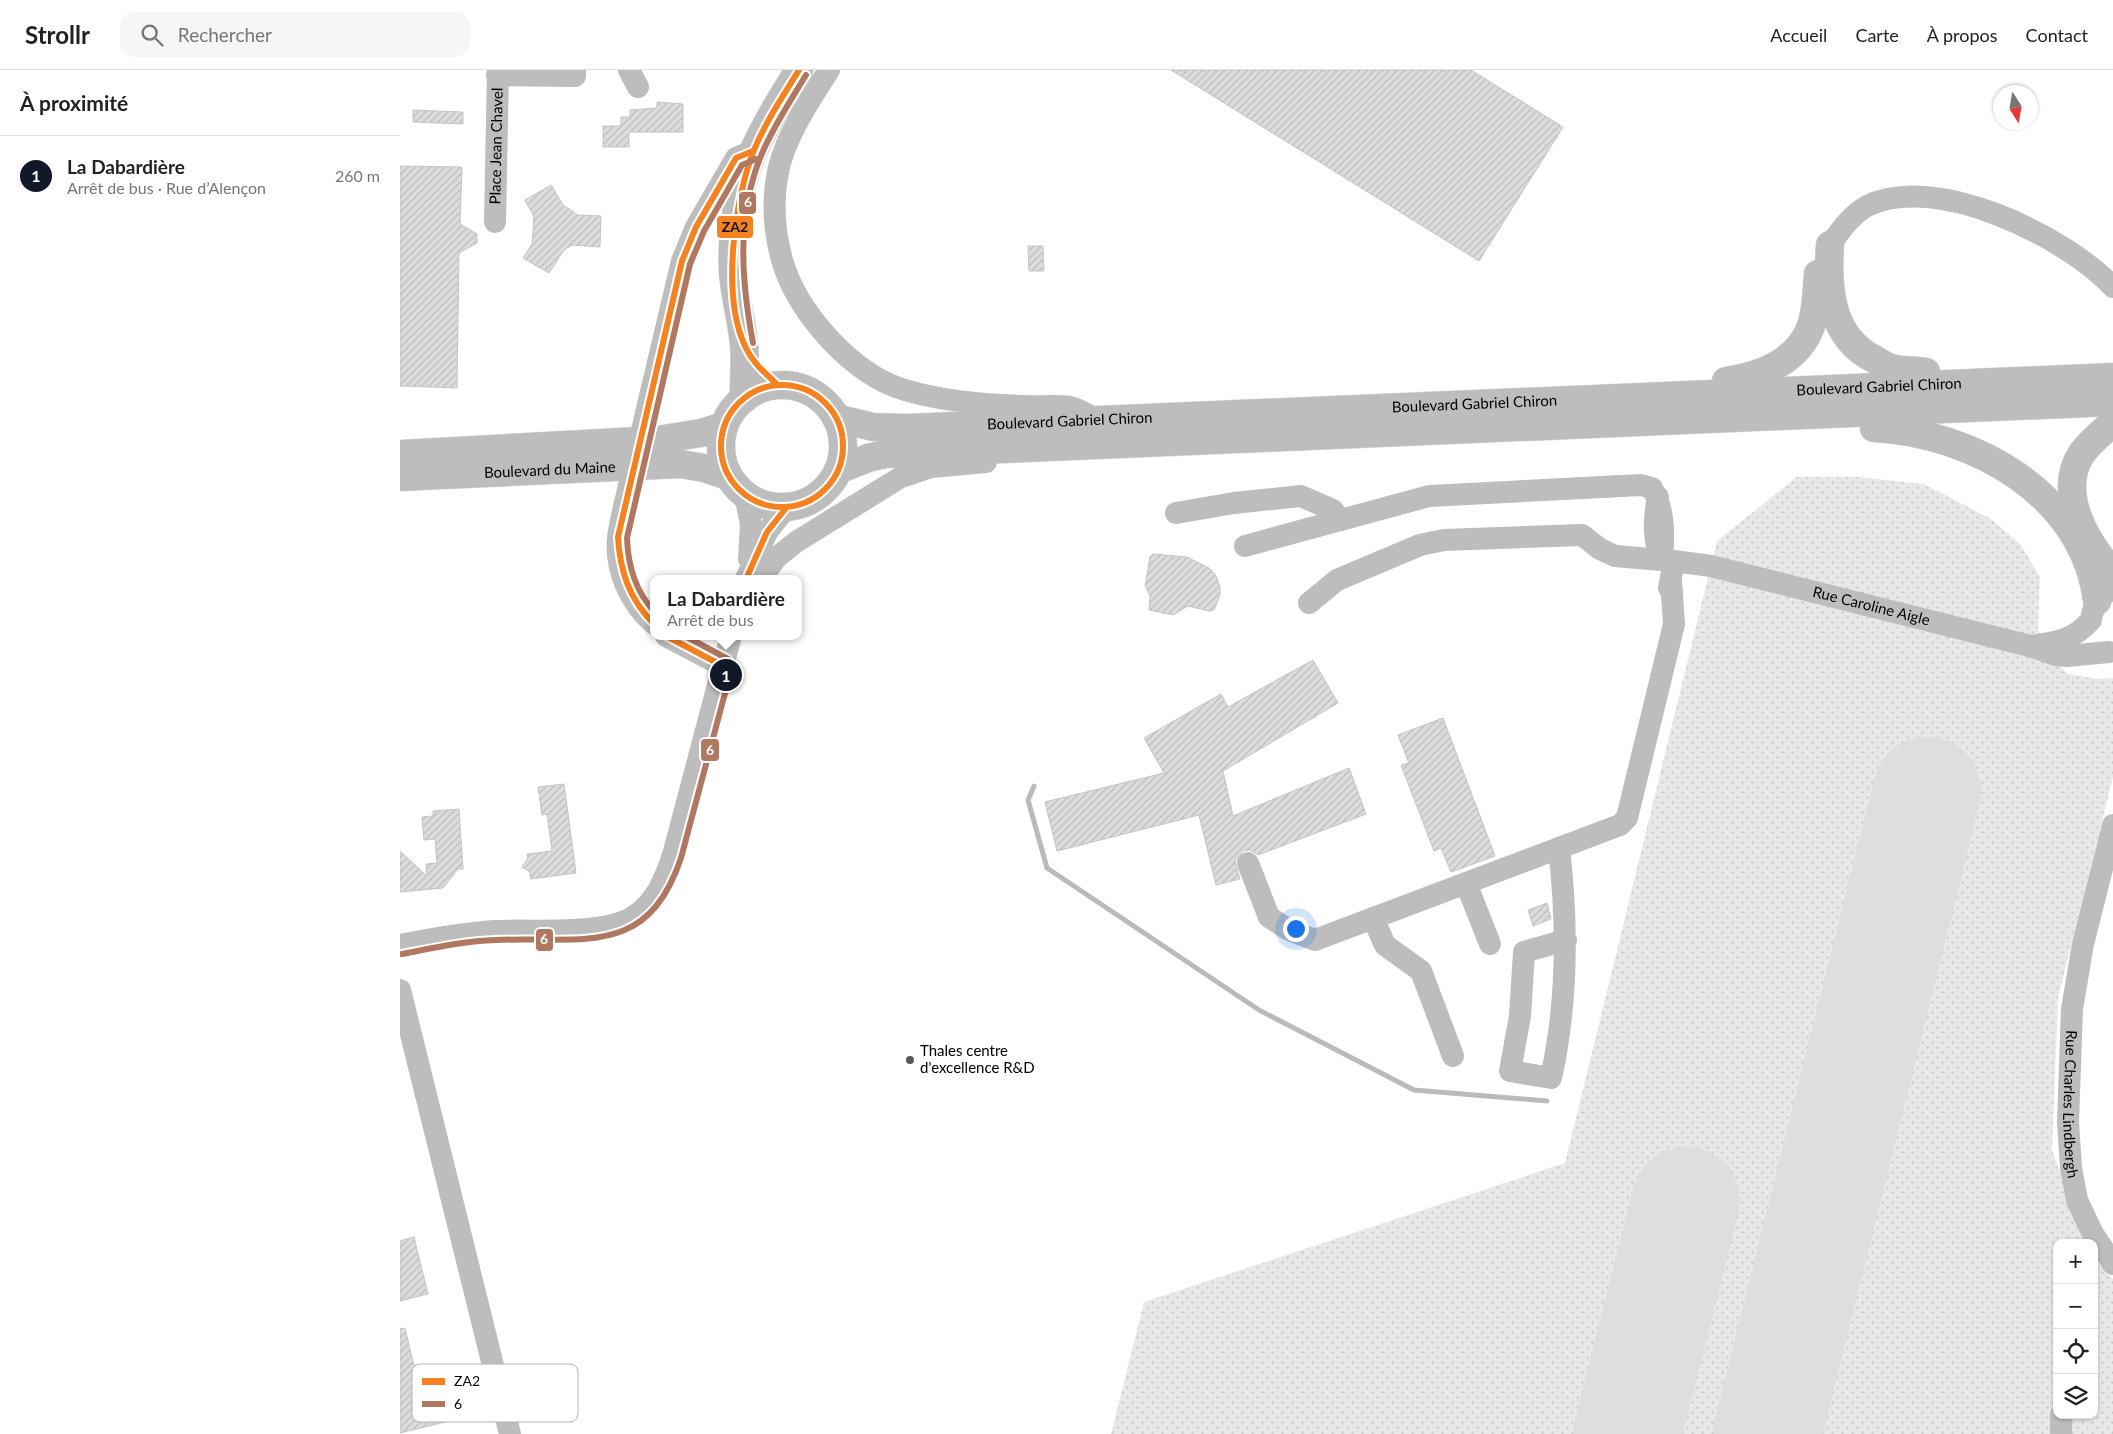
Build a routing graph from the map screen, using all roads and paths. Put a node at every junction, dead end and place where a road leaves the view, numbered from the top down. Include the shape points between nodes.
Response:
1 (575, 70) edge
2 (799, 70) edge
3 (829, 70) edge
4 (497, 72) edge
5 (753, 151) junction
6 (496, 222) dead end
7 (1830, 245) junction
8 (2113, 287) edge
9 (744, 345) junction
10 (2104, 378) edge
11 (778, 385) junction
12 (1649, 396) junction
13 (744, 398) junction
14 (2113, 402) edge
15 (836, 418) junction
16 (1790, 418) junction
17 (1099, 420) junction
18 (2113, 423) edge
19 (724, 426) junction
20 (1032, 450) junction
21 (400, 454) edge
22 (838, 470) junction
23 (400, 477) edge
24 (737, 486) junction
25 (786, 508) junction
26 (1176, 513) dead end
27 (1340, 520) junction
28 (1245, 546) dead end
29 (1669, 567) junction
30 (2113, 572) edge
31 (752, 575) edge
32 (752, 575) edge
33 (753, 575) edge
34 (1309, 603) dead end
35 (2100, 603) edge
36 (650, 621) edge
37 (674, 640) edge
38 (730, 640) edge
39 (2030, 646) junction
40 (2111, 653) edge
41 (723, 666) junction
42 (2113, 826) edge
43 (1559, 848) junction
44 (1248, 863) dead end
45 (1466, 883) junction
46 (1373, 918) junction
47 (1566, 940) junction
48 (1490, 944) dead end
49 (400, 945) edge
50 (400, 990) edge
51 (404, 1029) edge
52 (1453, 1056) dead end
53 (2102, 1232) edge
54 (2113, 1264) edge
55 (492, 1364) edge
56 (2060, 1419) edge
57 (2061, 1434) edge

1 - 4 street via 575,76
2 - 5 main road
3 - 17 street via 787,142 774,205 776,236 783,262 798,296 814,319 853,362 879,380 906,390 984,402 1071,407
4 - 6 street, Place Jean Chavel
5 - 9 main road via 743,185 733,250 736,306
5 - 36 street, bridge via 736,158 696,227 682,260 624,507 618,537 622,573 641,613
7 - 8 street via 1843,226 1866,207 1890,198 1912,195 1943,199 1972,206 2056,241
7 - 10 main road via 1831,303 1842,330 1855,347 1890,368 1926,372 2041,371
7 - 12 main road via 1818,275 1809,331 1797,350 1784,361 1770,370 1743,378 1682,386
9 - 11 main road via 760,368
9 - 13 main road
10 - 12 main road, Boulevard Gabriel Chiron
11 - 13 main road via 760,389
11 - 15 main road via 812,393
12 - 17 main road, Boulevard Gabriel Chiron
13 - 19 main road
14 - 16 main road, Boulevard Gabriel Chiron
15 - 17 main road, Boulevard Gabriel Chiron via 873,427 907,428
15 - 22 main road via 843,444
16 - 20 main road, Boulevard Gabriel Chiron
16 - 35 main road via 1808,426 1899,429 1921,433 1977,451 2008,469 2050,503 2064,521 2086,560
18 - 30 main road via 2081,454 2074,473 2072,493 2075,510 2086,534
19 - 21 main road, Boulevard du Maine via 665,439
19 - 24 main road via 721,451
20 - 22 main road, Boulevard Gabriel Chiron via 885,454
20 - 33 street via 1005,461 931,467 901,477 796,542
22 - 25 main road via 830,485 817,496
23 - 24 main road, Boulevard du Maine via 681,464 704,468
24 - 25 main road via 771,507
24 - 31 street via 751,524
25 - 32 street via 767,532
26 - 27 street via 1301,496 1334,510
27 - 28 street
27 - 29 street via 1429,496 1641,485 1652,488 1658,497 1654,517 1655,545
29 - 34 street, Rue Caroline Aigle via 1615,556 1582,536 1444,540 1420,545 1343,577
29 - 39 street, Rue Caroline Aigle via 1711,566
29 - 43 street via 1674,624 1626,818 1620,825
35 - 39 street, Rue Caroline Aigle via 2077,633 2062,642
35 - 40 street via 2096,638
37 - 41 street
38 - 41 street
39 - 40 street, Rue Caroline Aigle via 2066,656
41 - 49 street via 664,882 645,906 623,921 591,928 493,931
42 - 53 street, Rue Charles Lindbergh via 2083,944 2072,1009 2068,1122 2077,1200
43 - 45 street
43 - 47 street
44 - 46 street via 1269,917 1289,930 1315,940
45 - 46 street
45 - 48 street
46 - 52 street via 1385,945 1421,971
47 - 47 street via 1524,952 1520,1016 1510,1071 1551,1078 1560,1037
50 - 51 street
51 - 55 street
53 - 54 street, Rue Charles Lindbergh
56 - 57 street

